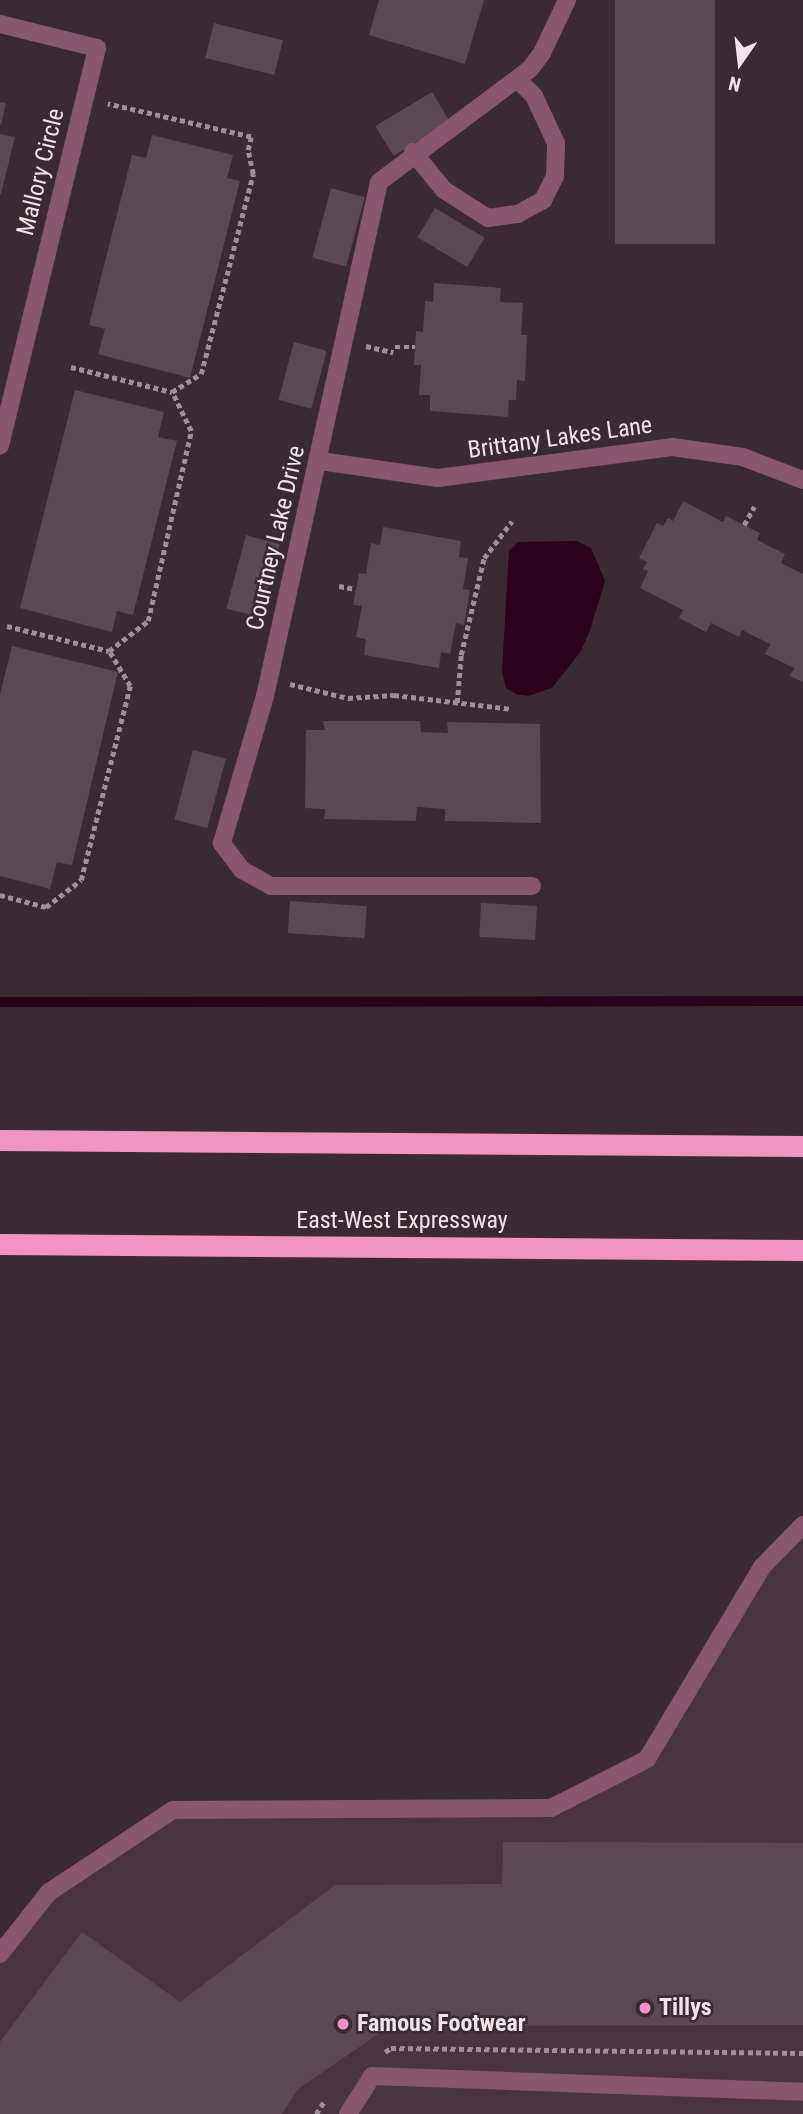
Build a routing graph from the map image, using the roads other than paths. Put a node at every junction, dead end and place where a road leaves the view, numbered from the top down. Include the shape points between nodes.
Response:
1 (567, 0) edge
2 (0, 24) edge
3 (517, 79) junction
4 (413, 152) junction
5 (0, 445) edge
6 (320, 461) junction
7 (803, 480) edge
8 (532, 886) dead end
9 (0, 1140) edge
10 (803, 1146) edge
11 (0, 1244) edge
12 (803, 1250) edge
13 (803, 1525) edge
14 (0, 1954) edge
15 (803, 2092) edge
16 (348, 2114) edge

1 - 3 lane, Courtney Lake Drive via 542,53
2 - 5 lane, Mallory Circle via 97,48
3 - 4 lane, Courtney Lake Drive
3 - 4 lane via 534,96 556,143 555,176 543,200 518,214 488,218 444,190
4 - 6 lane, Courtney Lake Drive via 379,182
6 - 7 lane, Brittany Lakes Lane via 438,478 673,447 743,457
6 - 8 lane, Courtney Lake Drive via 269,679 222,843 242,870 271,886
9 - 10 highway
11 - 12 highway, East-West Expressway
13 - 14 lane via 762,1567 647,1759 551,1808 173,1810 49,1892
15 - 16 lane via 372,2076

